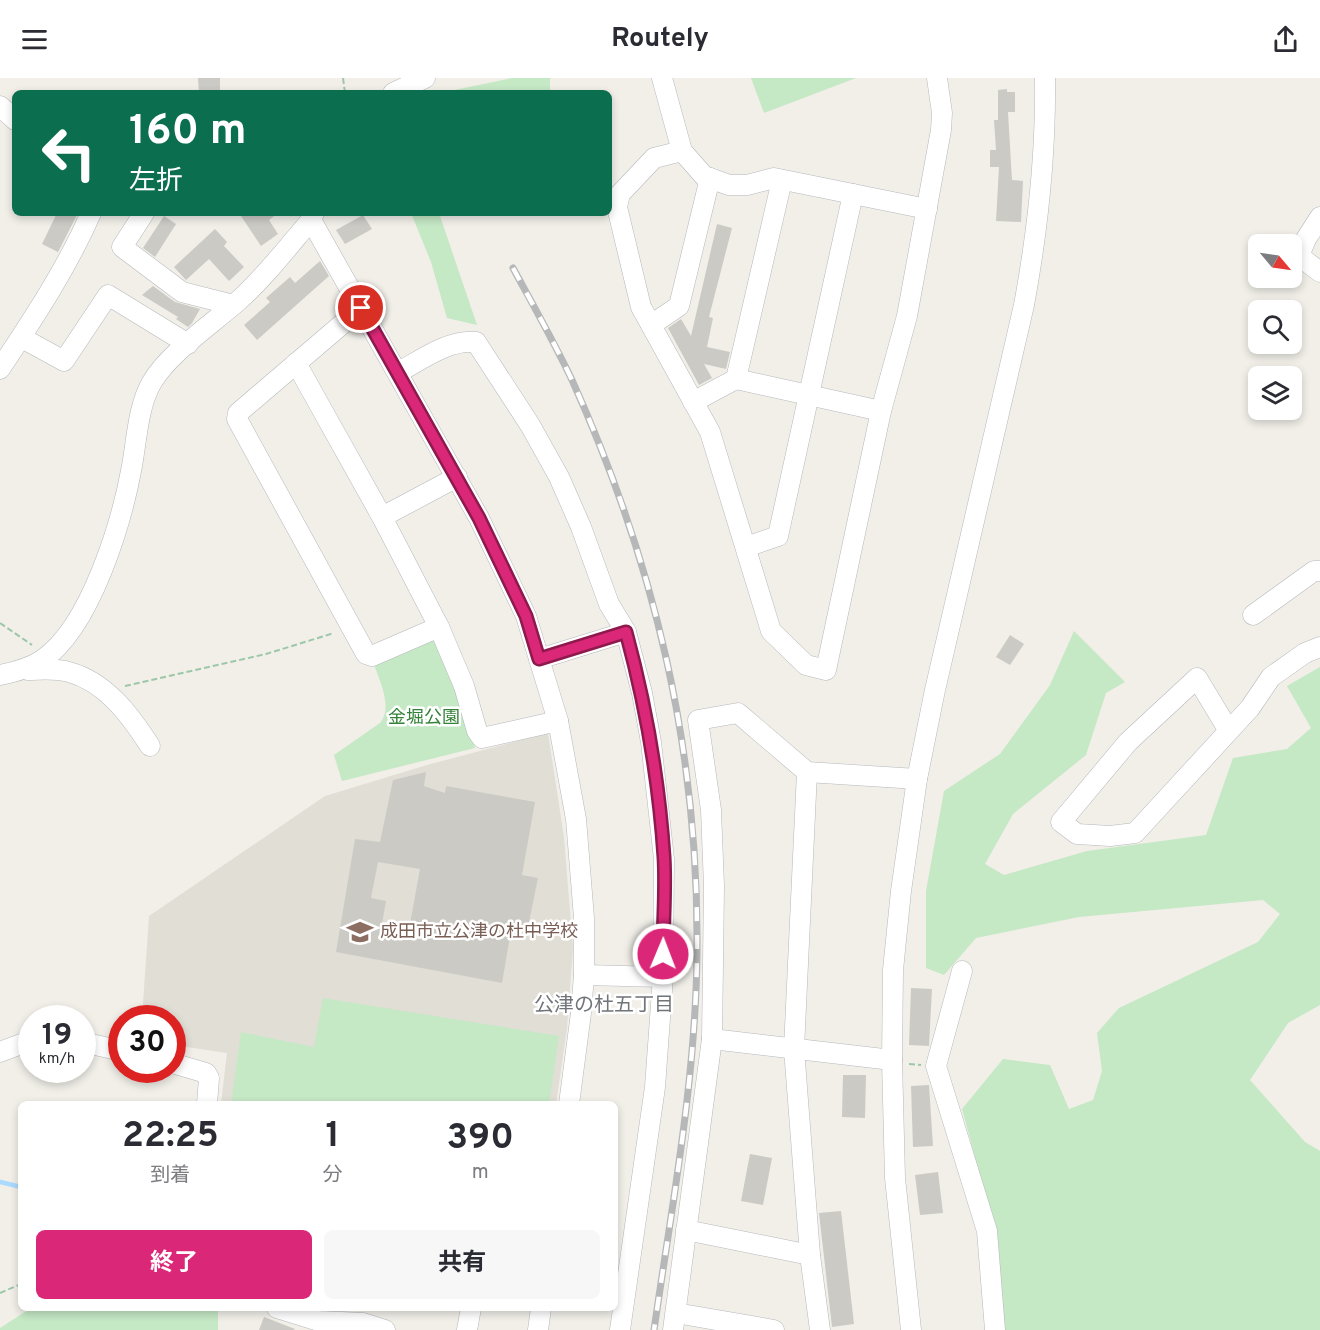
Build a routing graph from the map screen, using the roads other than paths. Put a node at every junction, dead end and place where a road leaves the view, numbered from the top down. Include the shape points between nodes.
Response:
1 (425, 78) edge
2 (662, 78) edge
3 (937, 78) edge
4 (1045, 78) edge
5 (399, 90) edge
6 (0, 106) edge
7 (12, 117) edge
8 (682, 150) junction
9 (710, 178) junction
10 (782, 180) junction
11 (853, 194) junction
12 (927, 209) junction
13 (90, 216) edge
14 (142, 216) edge
15 (313, 217) edge
16 (1320, 217) edge
17 (1320, 272) edge
18 (232, 305) junction
19 (361, 308) junction
20 (651, 325) junction
21 (22, 338) junction
22 (188, 344) junction
23 (296, 363) junction
24 (0, 369) edge
25 (399, 372) junction
26 (736, 379) junction
27 (809, 396) junction
28 (693, 402) junction
29 (881, 411) junction
30 (457, 477) junction
31 (382, 518) junction
32 (746, 547) junction
33 (1320, 571) edge
34 (1253, 615) dead end
35 (439, 627) junction
36 (626, 632) junction
37 (1320, 647) edge
38 (539, 659) junction
39 (9, 673) edge
40 (558, 721) junction
41 (1228, 731) junction
42 (150, 746) dead end
43 (807, 772) junction
44 (917, 779) junction
45 (962, 970) dead end
46 (584, 975) junction
47 (663, 977) junction
48 (711, 1040) junction
49 (18, 1045) edge
50 (794, 1049) junction
51 (0, 1052) edge
52 (892, 1060) junction
53 (186, 1067) edge
54 (207, 1101) edge
55 (569, 1101) edge
56 (686, 1230) junction
57 (810, 1255) junction
58 (620, 1301) edge
59 (287, 1311) edge
60 (470, 1311) edge
61 (541, 1311) edge
62 (674, 1322) edge
63 (741, 1327) edge
64 (385, 1330) edge
65 (467, 1330) edge
66 (538, 1330) edge
67 (620, 1330) edge
68 (774, 1330) edge
69 (820, 1330) edge
70 (911, 1330) edge
71 (995, 1330) edge

1 - 5 street
2 - 8 street
3 - 12 street via 941,130
4 - 44 street via 1043,176 1024,305 934,690
6 - 7 street
8 - 9 street
8 - 20 street via 654,158 620,194 617,207 641,307
9 - 10 street via 729,185
9 - 20 street via 679,306
10 - 11 street
10 - 26 street
11 - 12 street
11 - 27 street
12 - 29 street via 907,316
13 - 21 street via 80,240
14 - 18 street via 122,247 182,292
15 - 18 street via 258,283
15 - 19 street
16 - 17 street via 1299,256
18 - 22 street
19 - 23 street
19 - 25 street
20 - 28 street
21 - 22 street via 64,361 108,295
21 - 24 street
22 - 39 street via 151,383 125,498 80,618 48,656
23 - 31 street
23 - 35 street via 238,413 239,424 366,654 372,656
25 - 30 street
25 - 36 street via 450,345 476,342 559,477 609,604
26 - 27 street
26 - 28 street
27 - 29 street
27 - 32 street via 778,536
28 - 32 street via 710,432
29 - 32 street via 826,670 806,665 771,630
30 - 31 street
30 - 38 street via 526,616
31 - 35 street
33 - 34 street via 1314,571
35 - 40 street via 482,738
36 - 38 street
36 - 47 street via 651,742 664,859
37 - 41 street via 1271,677
38 - 40 street
39 - 42 street via 54,669 84,677 105,691
40 - 46 street via 581,864
41 - 41 street via 1135,833 1077,834 1061,822 1128,742 1197,678
43 - 44 street
43 - 48 street via 738,713 698,720 711,810 714,875
43 - 50 street
44 - 52 street via 893,970
45 - 71 street via 936,1066 987,1231
46 - 47 street
46 - 55 street
47 - 58 street via 655,1087
48 - 50 street
48 - 56 street
49 - 51 street
50 - 52 street
50 - 57 street
52 - 70 street via 895,1178
53 - 54 street via 206,1073
56 - 57 street
56 - 62 street
57 - 69 street
58 - 67 street
59 - 64 street via 319,1321 363,1323
60 - 65 street
61 - 66 street
62 - 63 street
63 - 68 street

